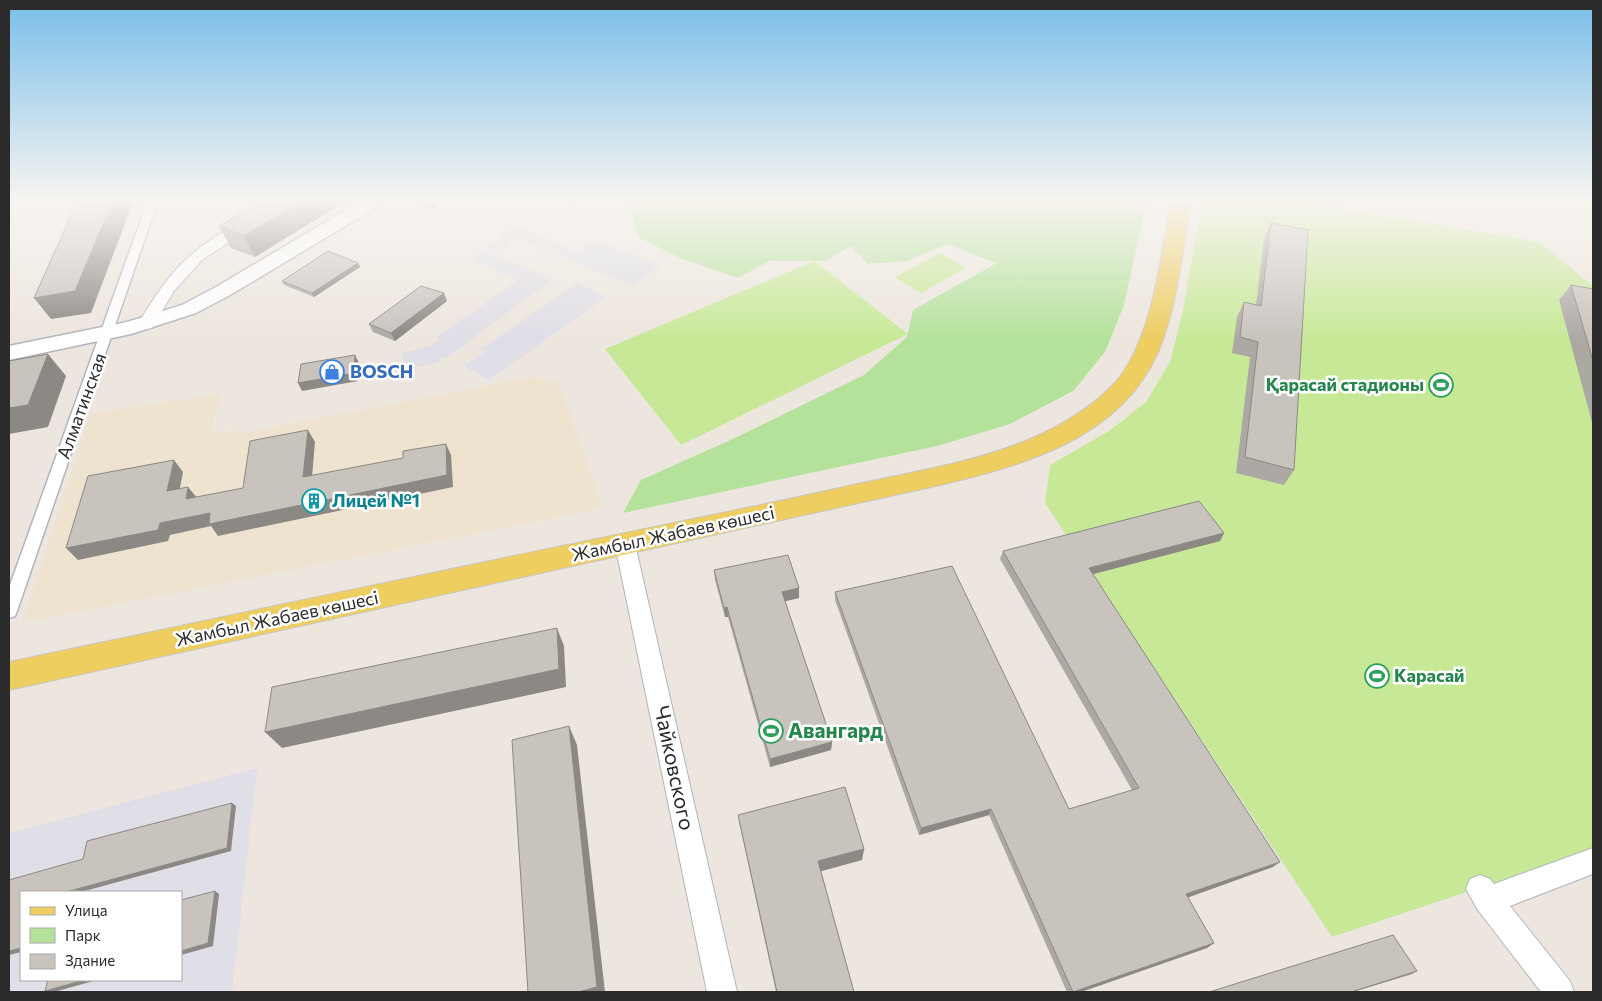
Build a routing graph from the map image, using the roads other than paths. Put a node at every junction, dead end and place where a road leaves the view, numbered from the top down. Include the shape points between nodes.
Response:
1 (138, 247) edge
2 (213, 247) edge
3 (297, 247) edge
4 (1172, 247) edge
5 (146, 324) junction
6 (108, 333) junction
7 (9, 353) edge
8 (625, 544) junction
9 (9, 611) edge
10 (9, 676) edge
11 (1593, 861) edge
12 (722, 992) edge
13 (1558, 992) edge

1 - 6 street, Алматинская
2 - 5 street via 197,257 168,289
3 - 5 street via 189,309
4 - 8 main road, Жамбыл Жабаев көшесі via 1160,309 1146,353 1121,392 1063,436 974,466
5 - 6 street
6 - 7 street
6 - 9 street, Алматинская
8 - 10 main road, Жамбыл Жабаев көшесі
8 - 12 street, Чайковского
11 - 13 street via 1484,894

